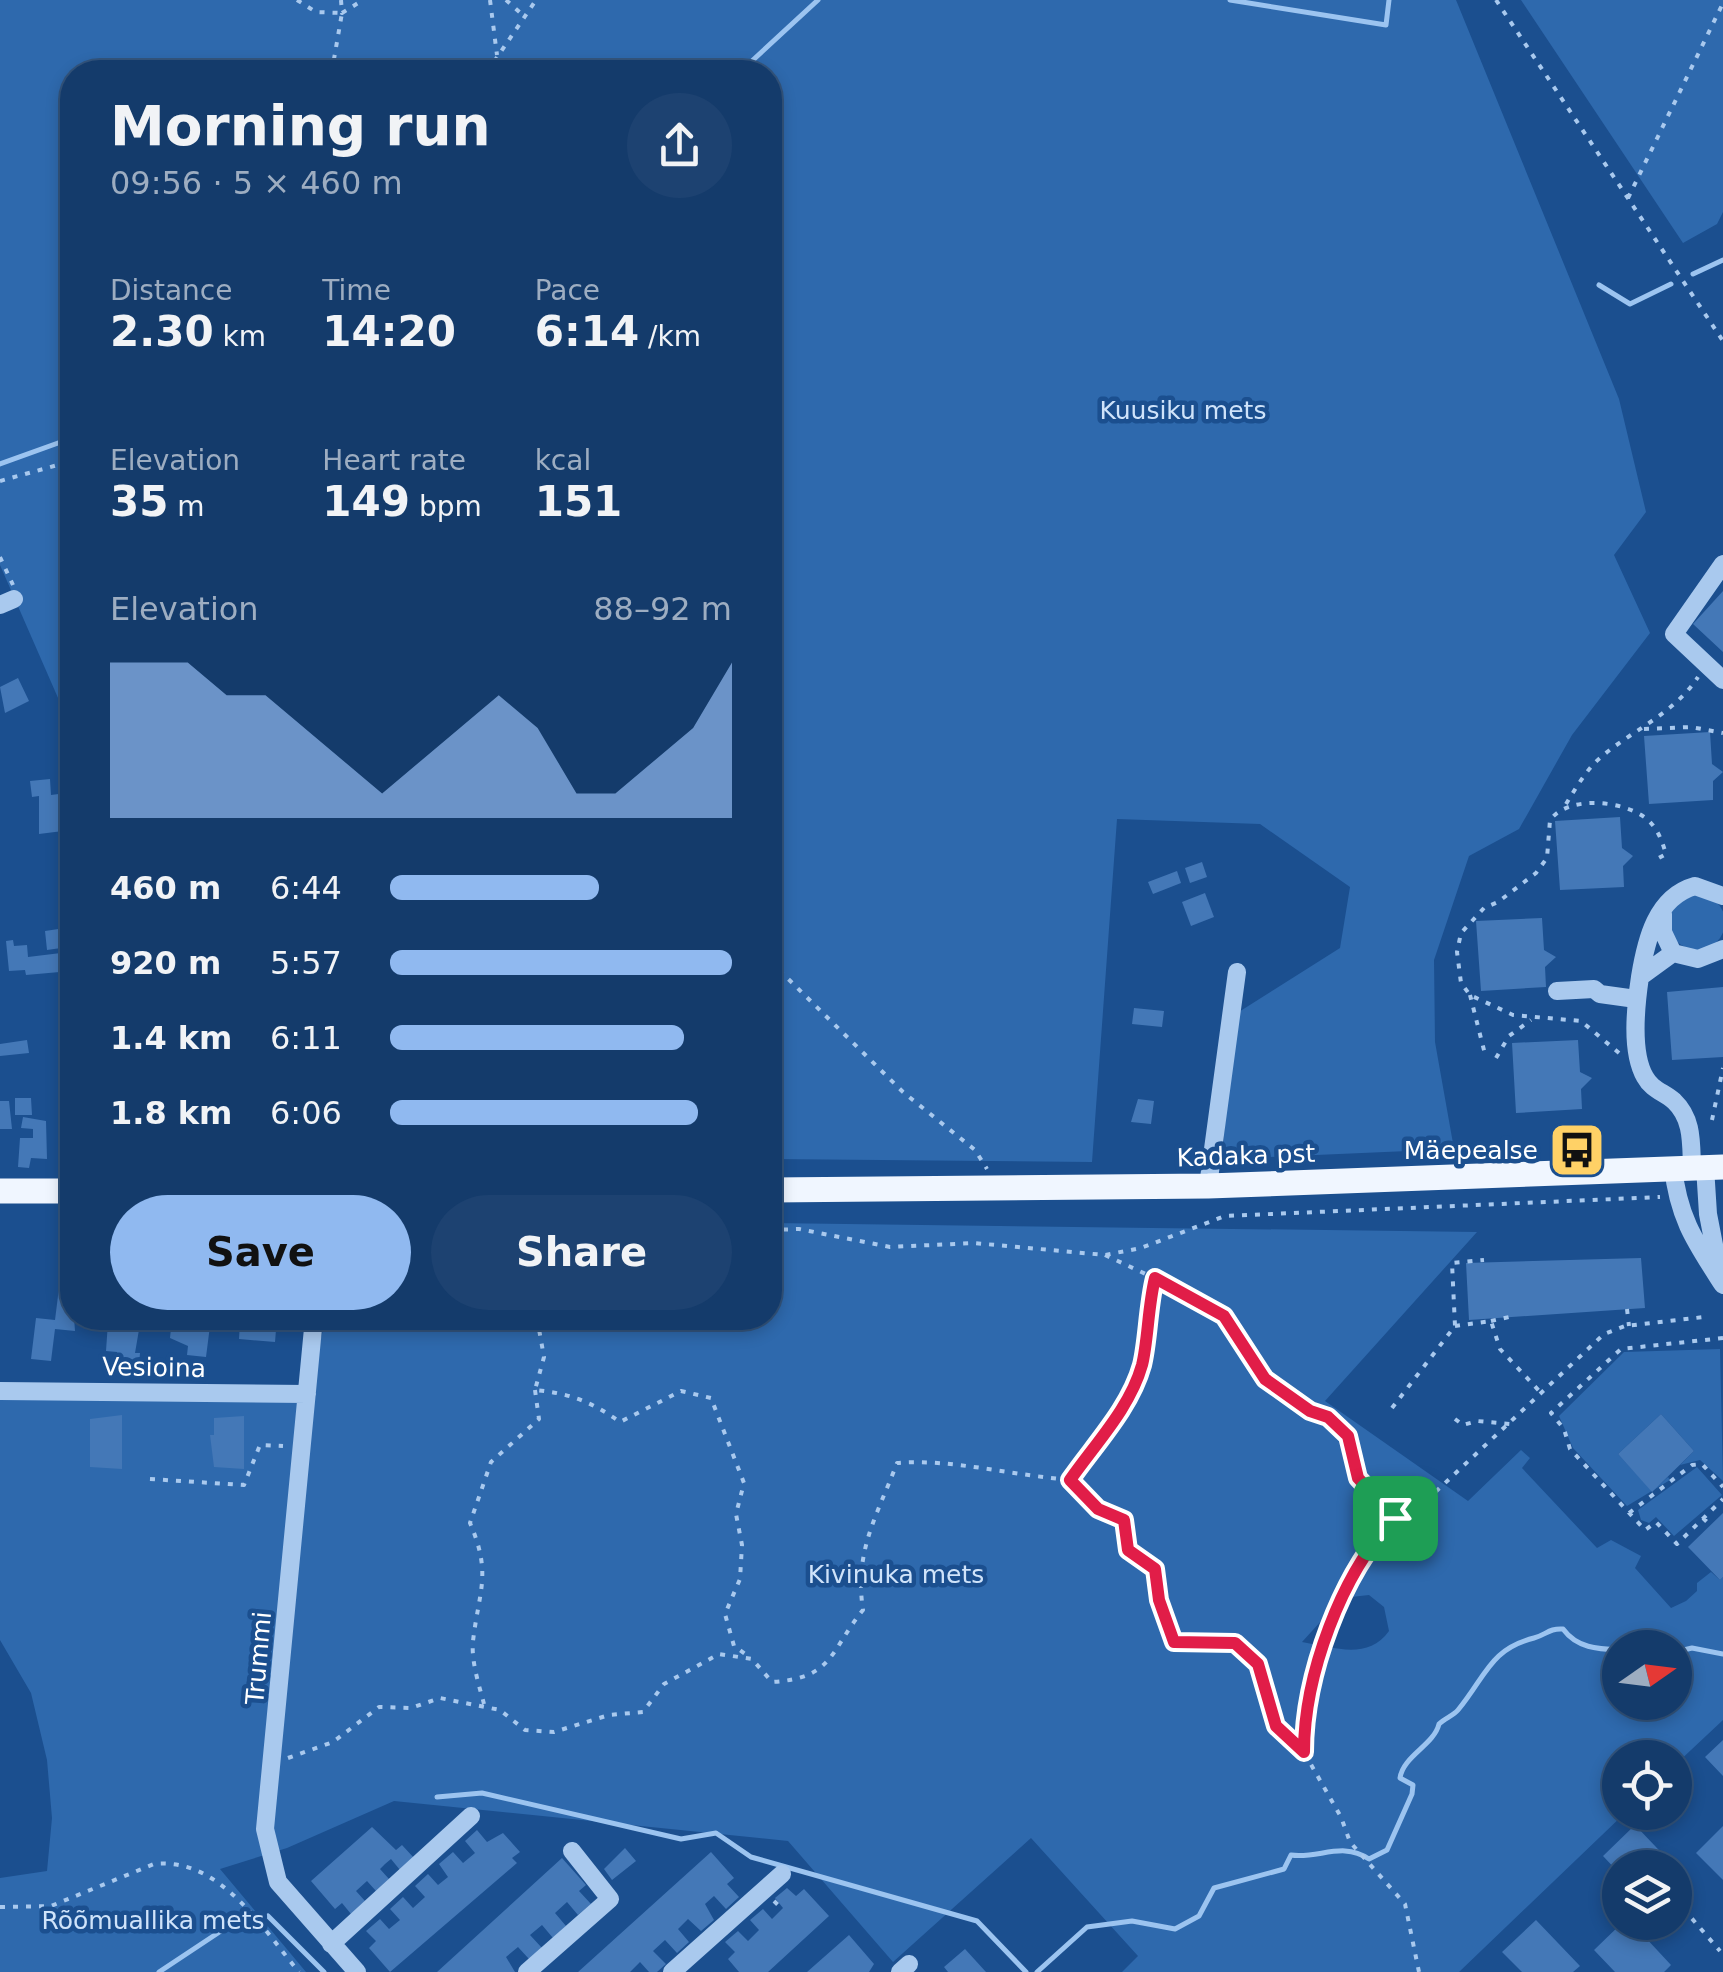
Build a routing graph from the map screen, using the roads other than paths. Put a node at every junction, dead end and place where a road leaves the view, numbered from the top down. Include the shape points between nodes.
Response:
1 (1723, 564) edge
2 (1723, 680) edge
3 (1723, 896) edge
4 (1664, 906) junction
5 (1723, 948) edge
6 (1673, 953) junction
7 (1237, 972) dead end
8 (1640, 976) junction
9 (1557, 991) dead end
10 (1636, 999) junction
11 (1698, 1167) edge
12 (1208, 1186) junction
13 (782, 1190) edge
14 (0, 1191) edge
15 (60, 1191) edge
16 (1722, 1283) edge
17 (313, 1330) edge
18 (0, 1390) edge
19 (308, 1394) junction
20 (470, 1816) dead end
21 (572, 1852) dead end
22 (782, 1874) dead end
23 (332, 1944) junction
24 (357, 1972) edge
25 (527, 1972) edge
26 (672, 1972) edge

1 - 2 street via 1674,634
3 - 4 street via 1695,886
4 - 6 street via 1663,932
4 - 8 street
5 - 6 street via 1698,958
6 - 8 street
7 - 12 street
8 - 10 street
9 - 10 street via 1594,988
10 - 11 street via 1639,1062 1654,1088 1689,1121
11 - 12 main road, Kadaka pst
11 - 16 street
11 - 16 street via 1676,1197 1694,1245
12 - 13 main road, Kadaka pst
14 - 15 main road
17 - 19 street, Trummi
18 - 19 street, Vesioina
19 - 23 street, Trummi via 265,1829 272,1867 287,1895
20 - 23 street
21 - 25 street via 610,1899
22 - 26 street
23 - 24 street, Trummi

